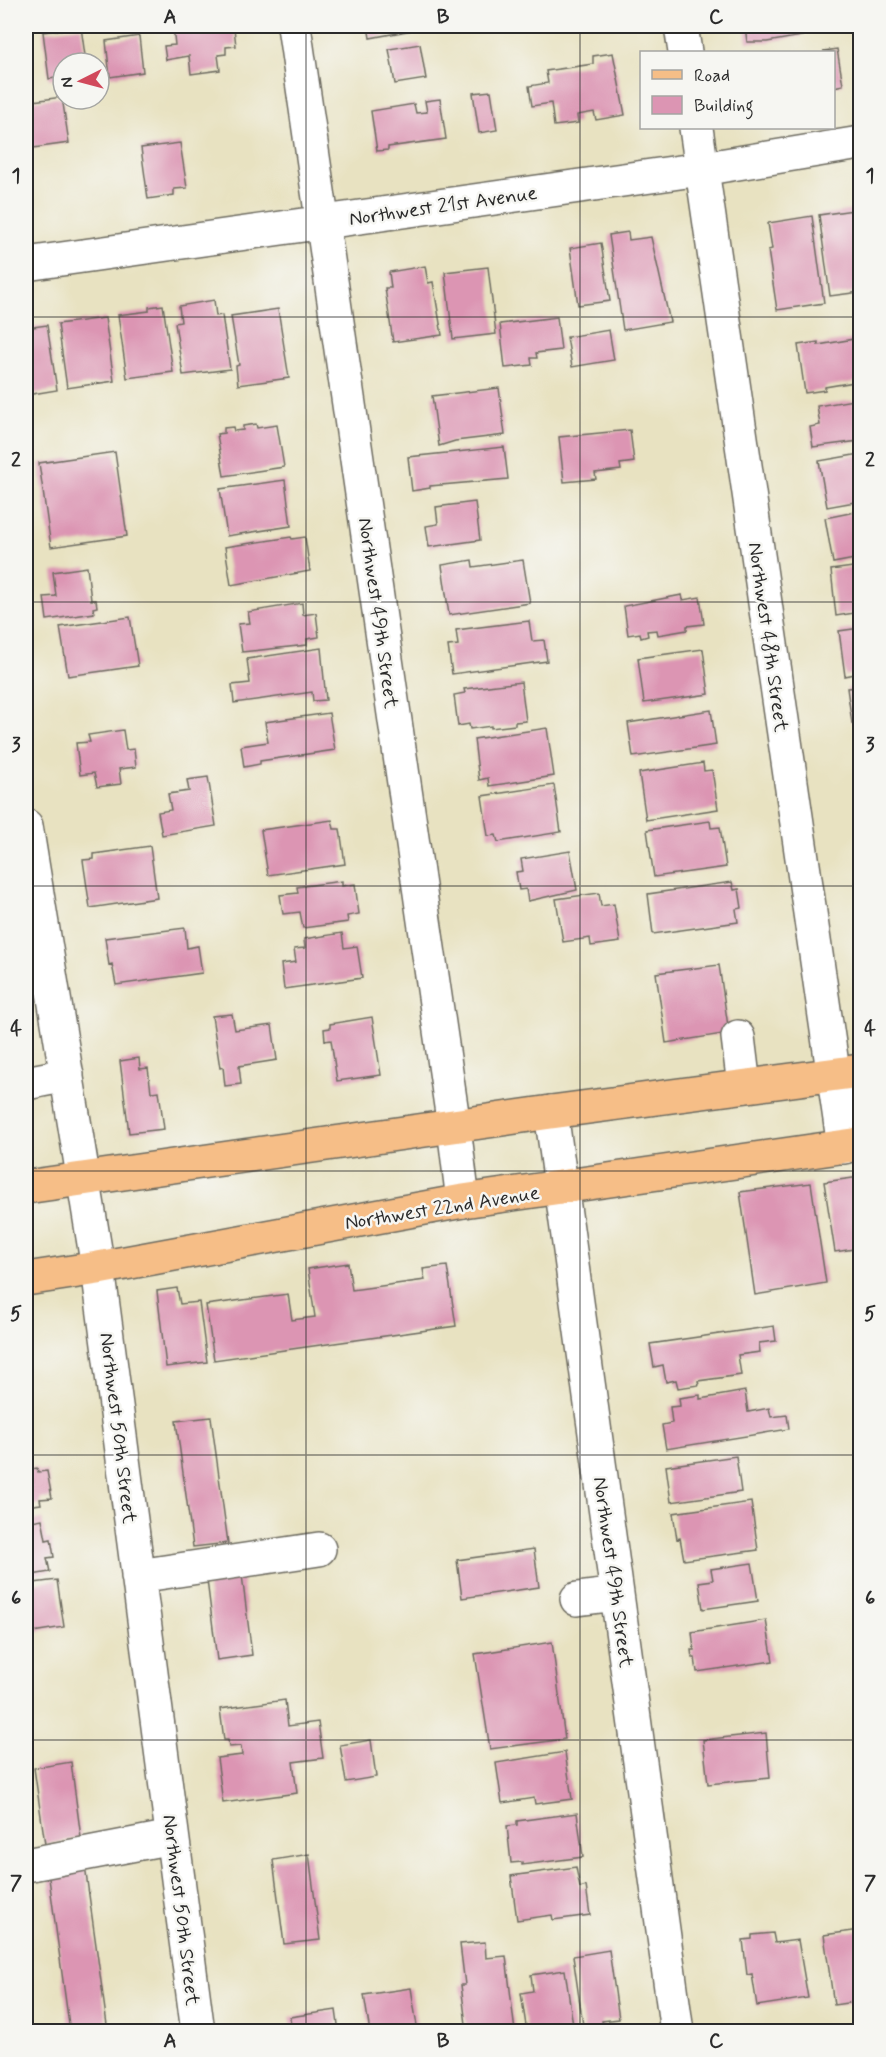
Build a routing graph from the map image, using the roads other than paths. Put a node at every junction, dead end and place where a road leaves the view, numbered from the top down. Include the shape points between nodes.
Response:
1 (294, 26) edge
2 (681, 26) edge
3 (685, 51) edge
4 (696, 129) edge
5 (861, 143) edge
6 (701, 169) junction
7 (322, 222) junction
8 (26, 264) edge
9 (26, 826) edge
10 (738, 1037) dead end
11 (847, 1073) edge
12 (67, 1075) junction
13 (26, 1083) edge
14 (744, 1086) junction
15 (551, 1112) junction
16 (454, 1127) junction
17 (852, 1145) edge
18 (84, 1179) junction
19 (26, 1187) edge
20 (561, 1188) junction
21 (463, 1201) junction
22 (98, 1268) junction
23 (26, 1279) edge
24 (319, 1549) dead end
25 (138, 1576) junction
26 (617, 1594) junction
27 (577, 1599) dead end
28 (172, 1837) junction
29 (26, 1865) edge
30 (198, 2031) edge
31 (677, 2031) edge

1 - 7 street, Northwest 49th Street
2 - 3 street
4 - 6 street, Northwest 48th Street
5 - 6 street, Northwest 21st Avenue
6 - 7 street, Northwest 21st Avenue
6 - 11 street, Northwest 48th Street
7 - 8 street, Northwest 21st Avenue
7 - 16 street, Northwest 49th Street
9 - 12 street, Northwest 50th Street
10 - 14 street
11 - 14 main road
11 - 17 street, Northwest 48th Street
12 - 13 street
12 - 18 street, Northwest 50th Street
14 - 15 main road
15 - 16 main road
15 - 20 street, Northwest 49th Street
16 - 18 main road
16 - 21 street, Northwest 49th Street
17 - 20 main road, Northwest 22nd Avenue
18 - 19 main road
18 - 22 street, Northwest 50th Street
20 - 21 main road, Northwest 22nd Avenue
20 - 26 street, Northwest 49th Street
21 - 22 main road, Northwest 22nd Avenue
22 - 23 main road, Northwest 22nd Avenue
22 - 25 street, Northwest 50th Street
24 - 25 street
25 - 28 street, Northwest 50th Street
26 - 27 street
26 - 31 street, Northwest 49th Street
28 - 29 street
28 - 30 street, Northwest 50th Street

